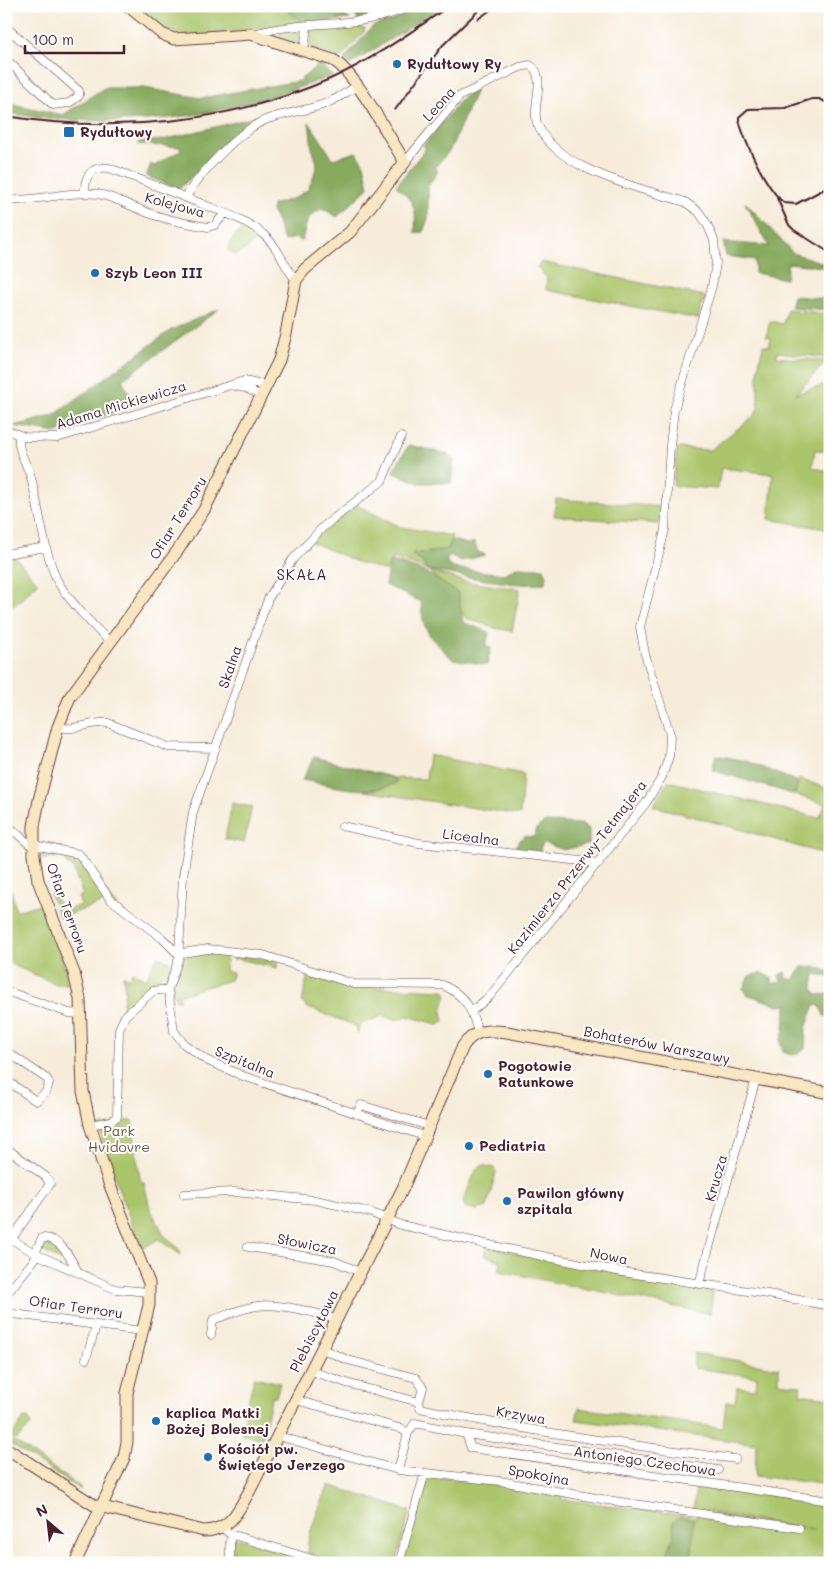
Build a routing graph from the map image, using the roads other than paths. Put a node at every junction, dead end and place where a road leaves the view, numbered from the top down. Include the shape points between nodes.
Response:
1 (128, 6) edge
2 (411, 6) edge
3 (6, 27) edge
4 (307, 27) junction
5 (251, 34) junction
6 (304, 50) junction
7 (6, 59) edge
8 (530, 65) joint
9 (357, 86) junction
10 (405, 162) junction
11 (85, 193) junction
12 (186, 198) junction
13 (6, 200) edge
14 (225, 213) junction
15 (296, 280) junction
16 (265, 391) junction
17 (6, 430) edge
18 (6, 435) edge
19 (19, 435) junction
20 (401, 437) dead end
21 (46, 547) junction
22 (6, 554) edge
23 (111, 642) junction
24 (58, 726) junction
25 (216, 748) junction
26 (6, 824) edge
27 (342, 826) dead end
28 (34, 845) junction
29 (599, 863) junction
30 (179, 953) junction
31 (168, 989) junction
32 (7, 992) edge
33 (472, 1010) junction
34 (82, 1014) junction
35 (478, 1032) junction
36 (6, 1051) edge
37 (756, 1079) junction
38 (6, 1080) edge
39 (830, 1093) edge
40 (90, 1125) junction
41 (426, 1131) junction
42 (6, 1148) edge
43 (184, 1194) dead end
44 (387, 1220) junction
45 (9, 1238) edge
46 (248, 1247) dead end
47 (37, 1254) junction
48 (78, 1272) junction
49 (360, 1272) junction
50 (699, 1284) junction
51 (149, 1292) junction
52 (6, 1295) edge
53 (830, 1306) edge
54 (6, 1312) edge
55 (336, 1320) junction
56 (96, 1326) junction
57 (142, 1331) junction
58 (211, 1335) dead end
59 (322, 1349) junction
60 (86, 1359) dead end
61 (311, 1371) junction
62 (296, 1400) junction
63 (420, 1405) junction
64 (415, 1423) junction
65 (408, 1433) junction
66 (466, 1434) junction
67 (278, 1436) junction
68 (6, 1448) edge
69 (735, 1459) dead end
70 (398, 1470) junction
71 (718, 1470) dead end
72 (425, 1473) junction
73 (830, 1501) edge
74 (101, 1507) junction
75 (223, 1528) junction
76 (799, 1528) dead end
77 (230, 1541) dead end
78 (75, 1563) edge
79 (230, 1563) edge
80 (325, 1563) edge
81 (399, 1563) edge

1 - 5 street via 162,34 174,39
2 - 4 street via 370,20
3 - 7 street via 79,91 79,96 69,103 49,103
4 - 5 street
4 - 6 street
5 - 6 street
6 - 9 street via 338,63
8 - 10 street, Leona via 460,96
8 - 29 street, Kazimierza Przerwy-Tetmajera via 535,68 538,78 536,122 546,139 577,164 597,174 692,206 707,224 716,255 712,286 674,410 665,530 640,627 670,734 669,756 662,777 646,803
9 - 10 street
9 - 12 street via 329,102 255,125 194,184
10 - 15 street via 350,232
11 - 12 street via 87,176 93,169 110,168
11 - 13 street, Kolejowa
11 - 14 street, Kolejowa via 112,197 160,217 208,227 215,225
12 - 14 street
14 - 15 street via 267,237
15 - 16 street, Ofiar Terroru via 284,344
16 - 19 street, Adama Mickiewicza via 248,380 65,436 40,438
16 - 23 street, Ofiar Terroru via 199,519
17 - 19 street, Adama Mickiewicza
18 - 19 street, Adama Mickiewicza
19 - 21 street via 19,450 31,477
20 - 25 street, Skalna via 382,481 323,527 293,559 276,585 254,635
21 - 22 street
21 - 23 street via 57,580 90,622
23 - 24 street, Ofiar Terroru via 70,697
24 - 25 street via 70,730 99,722 108,723 168,747
24 - 28 street, Ofiar Terroru via 39,800
25 - 30 street, Skalna via 193,812 186,843
26 - 28 street via 22,840
27 - 29 street, Licealna via 419,843
28 - 30 street via 80,854 110,899
28 - 34 street, Ofiar Terroru via 38,880 74,972
29 - 33 street, Kazimierza Przerwy-Tetmajera via 490,996
30 - 31 street, Szpitalna
30 - 33 street via 208,949 263,955 354,984 443,985
31 - 40 street via 153,991 122,1020 118,1029 117,1117 111,1122
31 - 41 street, Szpitalna via 176,1035 206,1060 243,1076 358,1114
32 - 34 street
33 - 35 street
34 - 40 street, Ofiar Terroru via 82,1078
35 - 37 street, Bohaterów Warszawy via 507,1032
35 - 41 street, Plebiscytowa via 463,1046
36 - 38 street via 49,1084 36,1101
37 - 39 street, Bohaterów Warszawy
37 - 50 street, Krucza
40 - 51 street, Ofiar Terroru via 109,1184 147,1275
41 - 44 street, Plebiscytowa
42 - 45 street via 46,1177 50,1184
43 - 44 street, Nowa via 234,1192 315,1200 349,1206
44 - 49 street, Plebiscytowa
44 - 50 street, Nowa via 522,1252
45 - 47 street
46 - 49 street, Słowicza via 334,1261
47 - 48 street
47 - 48 street via 42,1238 50,1239 63,1248
47 - 52 street
48 - 51 street via 115,1289
49 - 55 street, Plebiscytowa
50 - 53 street, Nowa
51 - 57 street, Ofiar Terroru
54 - 56 street, Ofiar Terroru
55 - 58 street via 269,1305 256,1306 212,1320
55 - 59 street, Plebiscytowa
56 - 57 street, Ofiar Terroru
56 - 60 street
57 - 74 street, Ofiar Terroru via 127,1392 126,1453
59 - 61 street, Plebiscytowa
59 - 63 street via 348,1360 416,1378 423,1388
61 - 62 street, Plebiscytowa
61 - 63 street, Krzywa
62 - 65 street
62 - 67 street, Plebiscytowa
63 - 64 street
63 - 69 street, Krzywa via 544,1433
64 - 65 street
64 - 66 street, Antoniego Czechowa
65 - 70 street
66 - 71 street, Antoniego Czechowa
66 - 73 street, Antoniego Czechowa via 472,1448
67 - 70 street, Spokojna
67 - 75 street, Plebiscytowa via 237,1514
68 - 74 street via 75,1495
70 - 72 street, Spokojna
72 - 76 street, Spokojna via 500,1481
72 - 81 street
74 - 75 street via 204,1531
74 - 78 street, Ofiar Terroru
75 - 80 street via 230,1534
77 - 79 street

